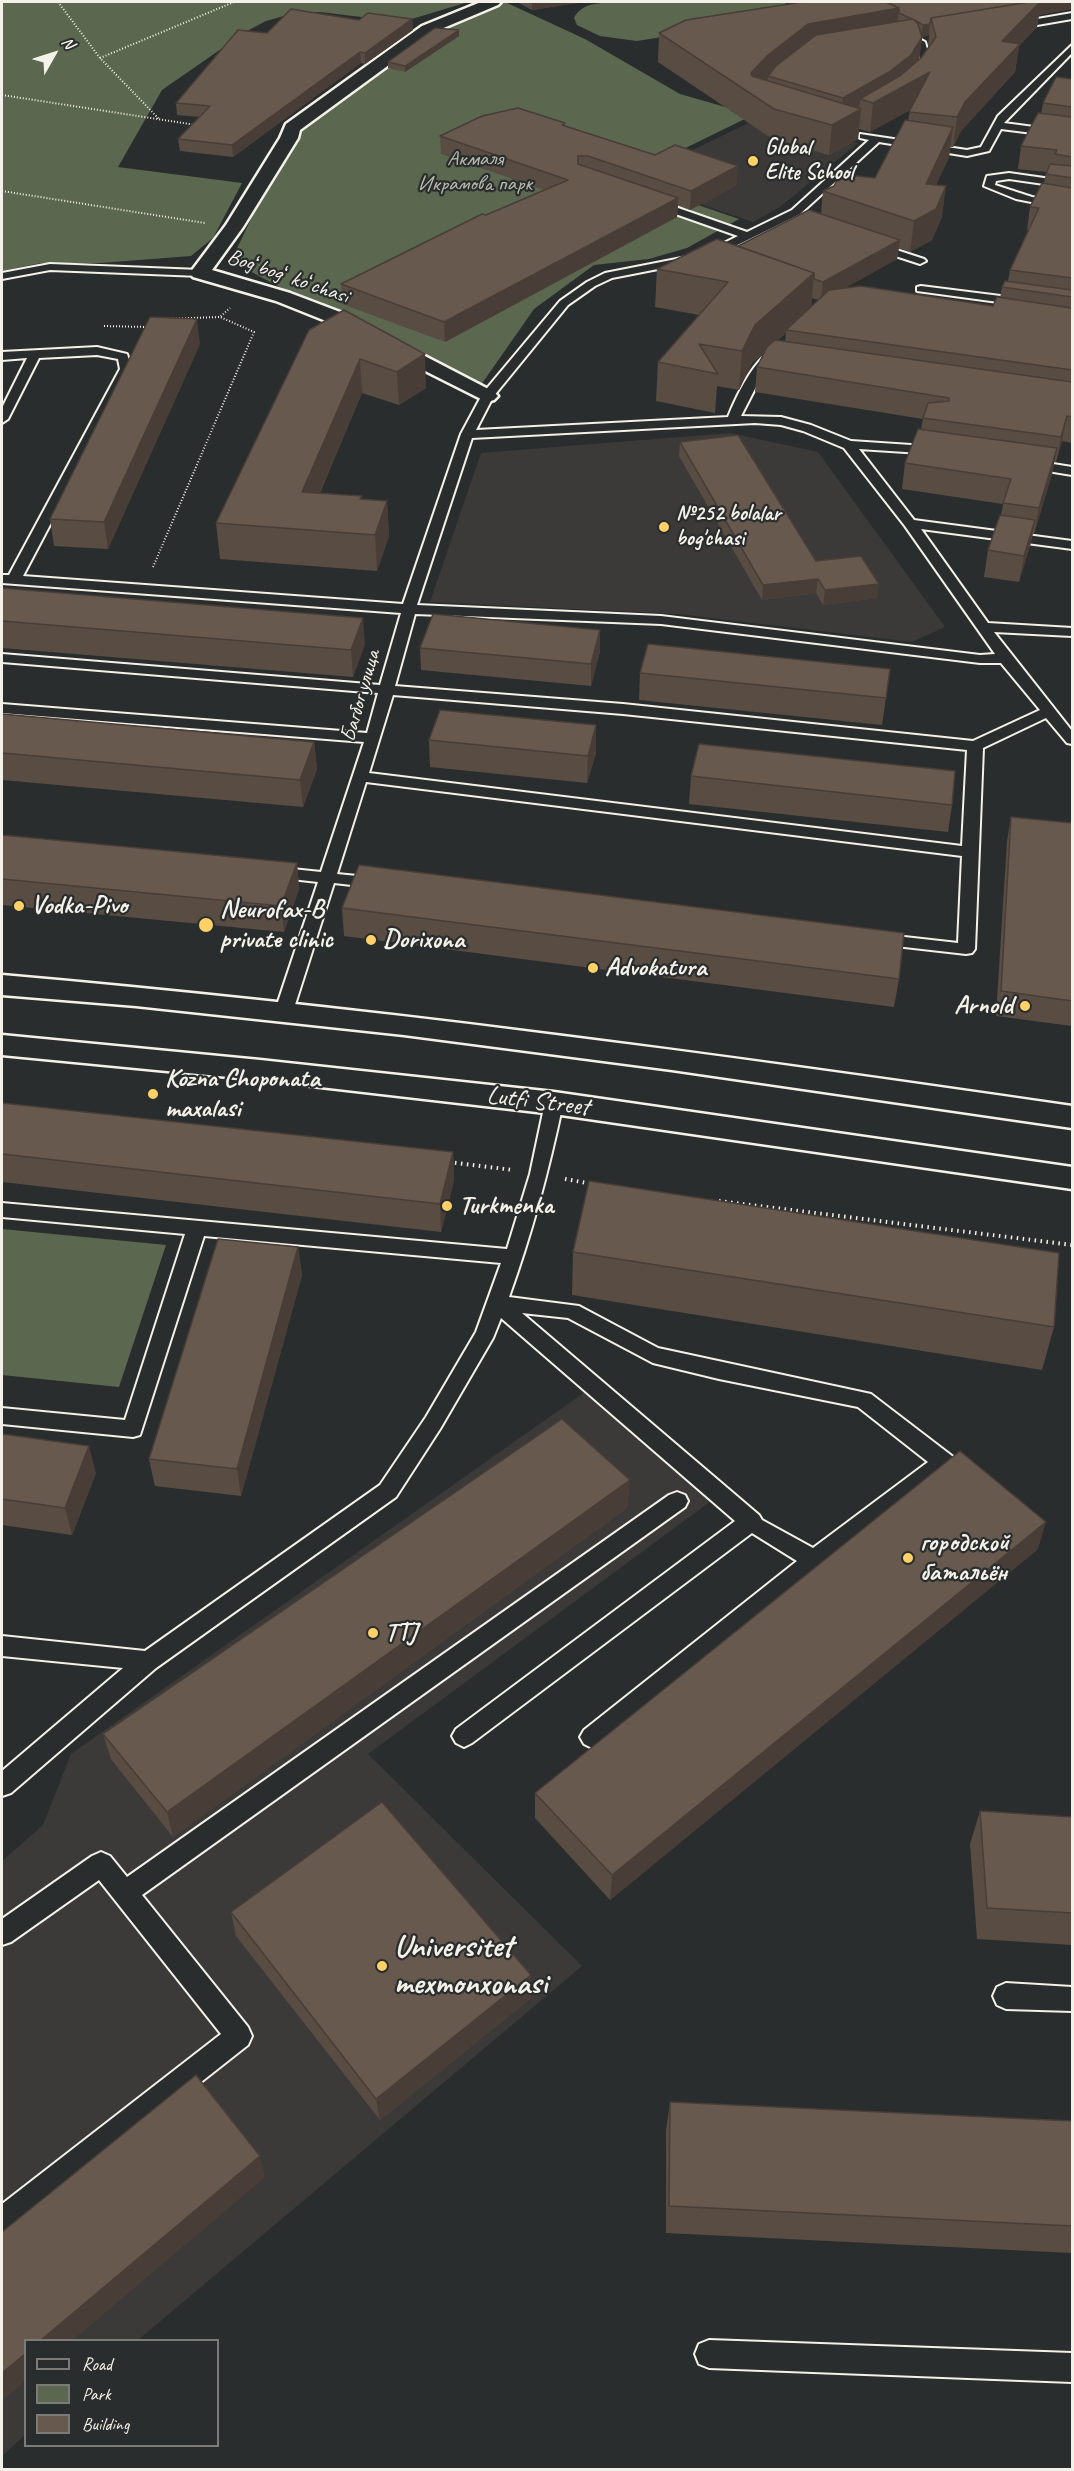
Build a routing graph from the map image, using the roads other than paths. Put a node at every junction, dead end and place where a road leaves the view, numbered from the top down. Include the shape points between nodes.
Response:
1 (493, 2) edge
2 (1072, 16) edge
3 (892, 28) edge
4 (1002, 28) edge
5 (916, 40) junction
6 (932, 40) edge
7 (890, 42) edge
8 (1072, 48) edge
9 (909, 88) edge
10 (998, 126) junction
11 (853, 133) edge
12 (1072, 135) edge
13 (876, 140) junction
14 (1072, 185) edge
15 (638, 197) edge
16 (1072, 207) edge
17 (788, 216) junction
18 (809, 223) edge
19 (748, 236) junction
20 (861, 241) edge
21 (690, 261) junction
22 (920, 261) edge
23 (712, 269) edge
24 (200, 273) junction
25 (2, 276) edge
26 (921, 289) dead end
27 (1072, 309) edge
28 (786, 345) edge
29 (2, 356) edge
30 (34, 356) junction
31 (487, 396) junction
32 (2, 419) edge
33 (733, 420) junction
34 (467, 434) junction
35 (849, 445) junction
36 (947, 452) edge
37 (1015, 462) edge
38 (1072, 471) edge
39 (910, 522) junction
40 (1072, 545) edge
41 (8, 580) edge
42 (409, 609) junction
43 (983, 627) junction
44 (1072, 632) edge
45 (2, 658) edge
46 (1005, 658) junction
47 (387, 688) junction
48 (2, 709) edge
49 (1048, 712) junction
50 (373, 738) junction
51 (1072, 740) edge
52 (975, 746) junction
53 (360, 777) junction
54 (969, 852) junction
55 (257, 870) edge
56 (327, 877) junction
57 (398, 885) edge
58 (860, 937) edge
59 (2, 986) edge
60 (284, 1011) junction
61 (2, 1045) edge
62 (554, 1103) junction
63 (1072, 1117) edge
64 (1072, 1178) edge
65 (2, 1209) edge
66 (197, 1228) junction
67 (513, 1257) junction
68 (497, 1303) junction
69 (2, 1416) edge
70 (677, 1501) dead end
71 (761, 1529) dead end
72 (814, 1560) junction
73 (2, 1646) edge
74 (148, 1661) junction
75 (464, 1736) dead end
76 (592, 1737) dead end
77 (2, 1785) edge
78 (124, 1893) junction
79 (2, 1933) edge
80 (1006, 1996) dead end
81 (1072, 1999) edge
82 (2, 2221) edge
83 (709, 2354) dead end
84 (1072, 2368) edge

1 - 24 main road via 428,29 292,128 234,227
2 - 4 lane
3 - 5 lane
5 - 6 lane
5 - 7 lane
5 - 9 lane via 926,63
8 - 10 lane
10 - 12 lane
10 - 13 lane via 985,149 978,152
11 - 13 lane
13 - 17 lane, Багбог улица
14 - 16 lane via 1009,176 991,178 989,186 1045,204
15 - 19 lane
17 - 18 lane
17 - 19 lane, Багбог улица
19 - 21 lane, Багбог улица
20 - 22 lane
21 - 23 lane
21 - 31 lane, Багбог улица via 609,275 591,284 564,303
24 - 25 lane via 50,267
24 - 31 main road, Bogʻbogʻ koʻchasi via 276,294 370,333
26 - 27 lane
28 - 33 lane via 776,359 758,368
29 - 30 lane
30 - 32 lane
30 - 41 lane via 98,351 123,357 126,369
31 - 34 lane, Багбог улица
33 - 34 lane
33 - 35 lane via 781,421
34 - 42 lane, Багбог улица
35 - 36 lane
35 - 39 lane
37 - 38 lane
39 - 40 lane
39 - 43 lane
41 - 42 lane
42 - 46 lane via 661,620 980,659
42 - 47 lane, Багбог улица
43 - 44 lane
43 - 46 lane
45 - 47 lane
46 - 49 lane
47 - 50 lane, Багбог улица
47 - 52 lane
48 - 50 lane
49 - 51 lane
49 - 52 lane
50 - 53 lane, Багбог улица
52 - 54 lane
53 - 54 lane
53 - 56 lane, Багбог улица
54 - 58 lane via 966,949
55 - 56 lane
56 - 57 lane
56 - 60 lane, Багбог улица
59 - 60 main road
60 - 63 main road via 633,1054
61 - 62 main road, Lutfi Street
62 - 64 main road, Lutfi Street
62 - 67 lane via 539,1174
65 - 66 lane
66 - 67 lane
66 - 69 lane via 133,1429
67 - 68 lane
68 - 72 lane via 572,1311 653,1355 864,1400 944,1462
68 - 74 lane via 486,1333 388,1491
68 - 75 lane via 751,1521
70 - 78 lane
71 - 72 lane
72 - 76 lane
73 - 74 lane
74 - 77 lane
78 - 79 lane via 101,1864
78 - 82 lane via 239,2036
80 - 81 lane
83 - 84 lane

